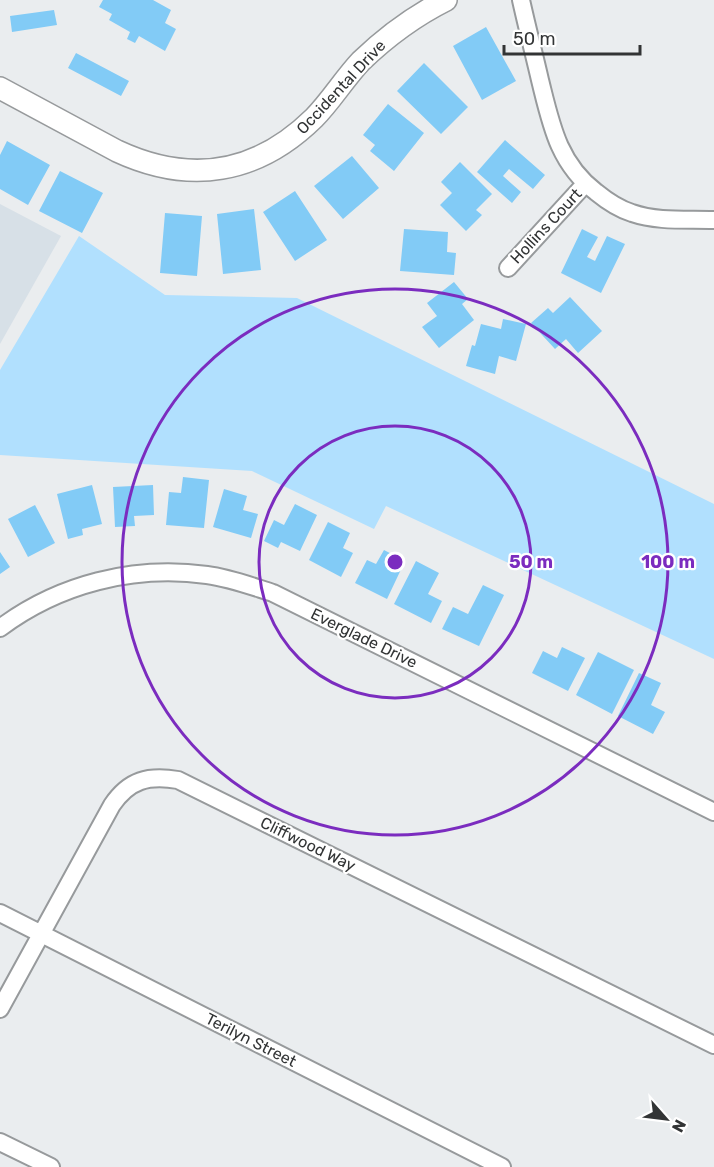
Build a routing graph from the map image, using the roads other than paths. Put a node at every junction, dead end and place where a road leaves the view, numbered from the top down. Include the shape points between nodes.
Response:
1 (446, 0) edge
2 (521, 0) edge
3 (0, 88) edge
4 (585, 184) junction
5 (714, 220) edge
6 (508, 268) dead end
7 (0, 628) edge
8 (714, 812) edge
9 (0, 913) edge
10 (42, 934) junction
11 (0, 1009) edge
12 (714, 1045) edge
13 (0, 1142) edge
14 (51, 1167) edge
15 (502, 1167) edge

1 - 3 street, Occidental Drive via 390,35 296,135 260,157 227,167 185,170 135,160
2 - 4 street via 558,145
4 - 5 street via 631,213 657,219
4 - 6 street, Hollins Court
7 - 8 street, Everglade Drive via 40,603 108,578 175,572 241,582 273,593
9 - 10 street, Terilyn Street
10 - 11 street, Cliffwood Way
10 - 12 street, Cliffwood Way via 119,795 139,782 162,777 178,780
10 - 15 street, Terilyn Street
13 - 14 street

